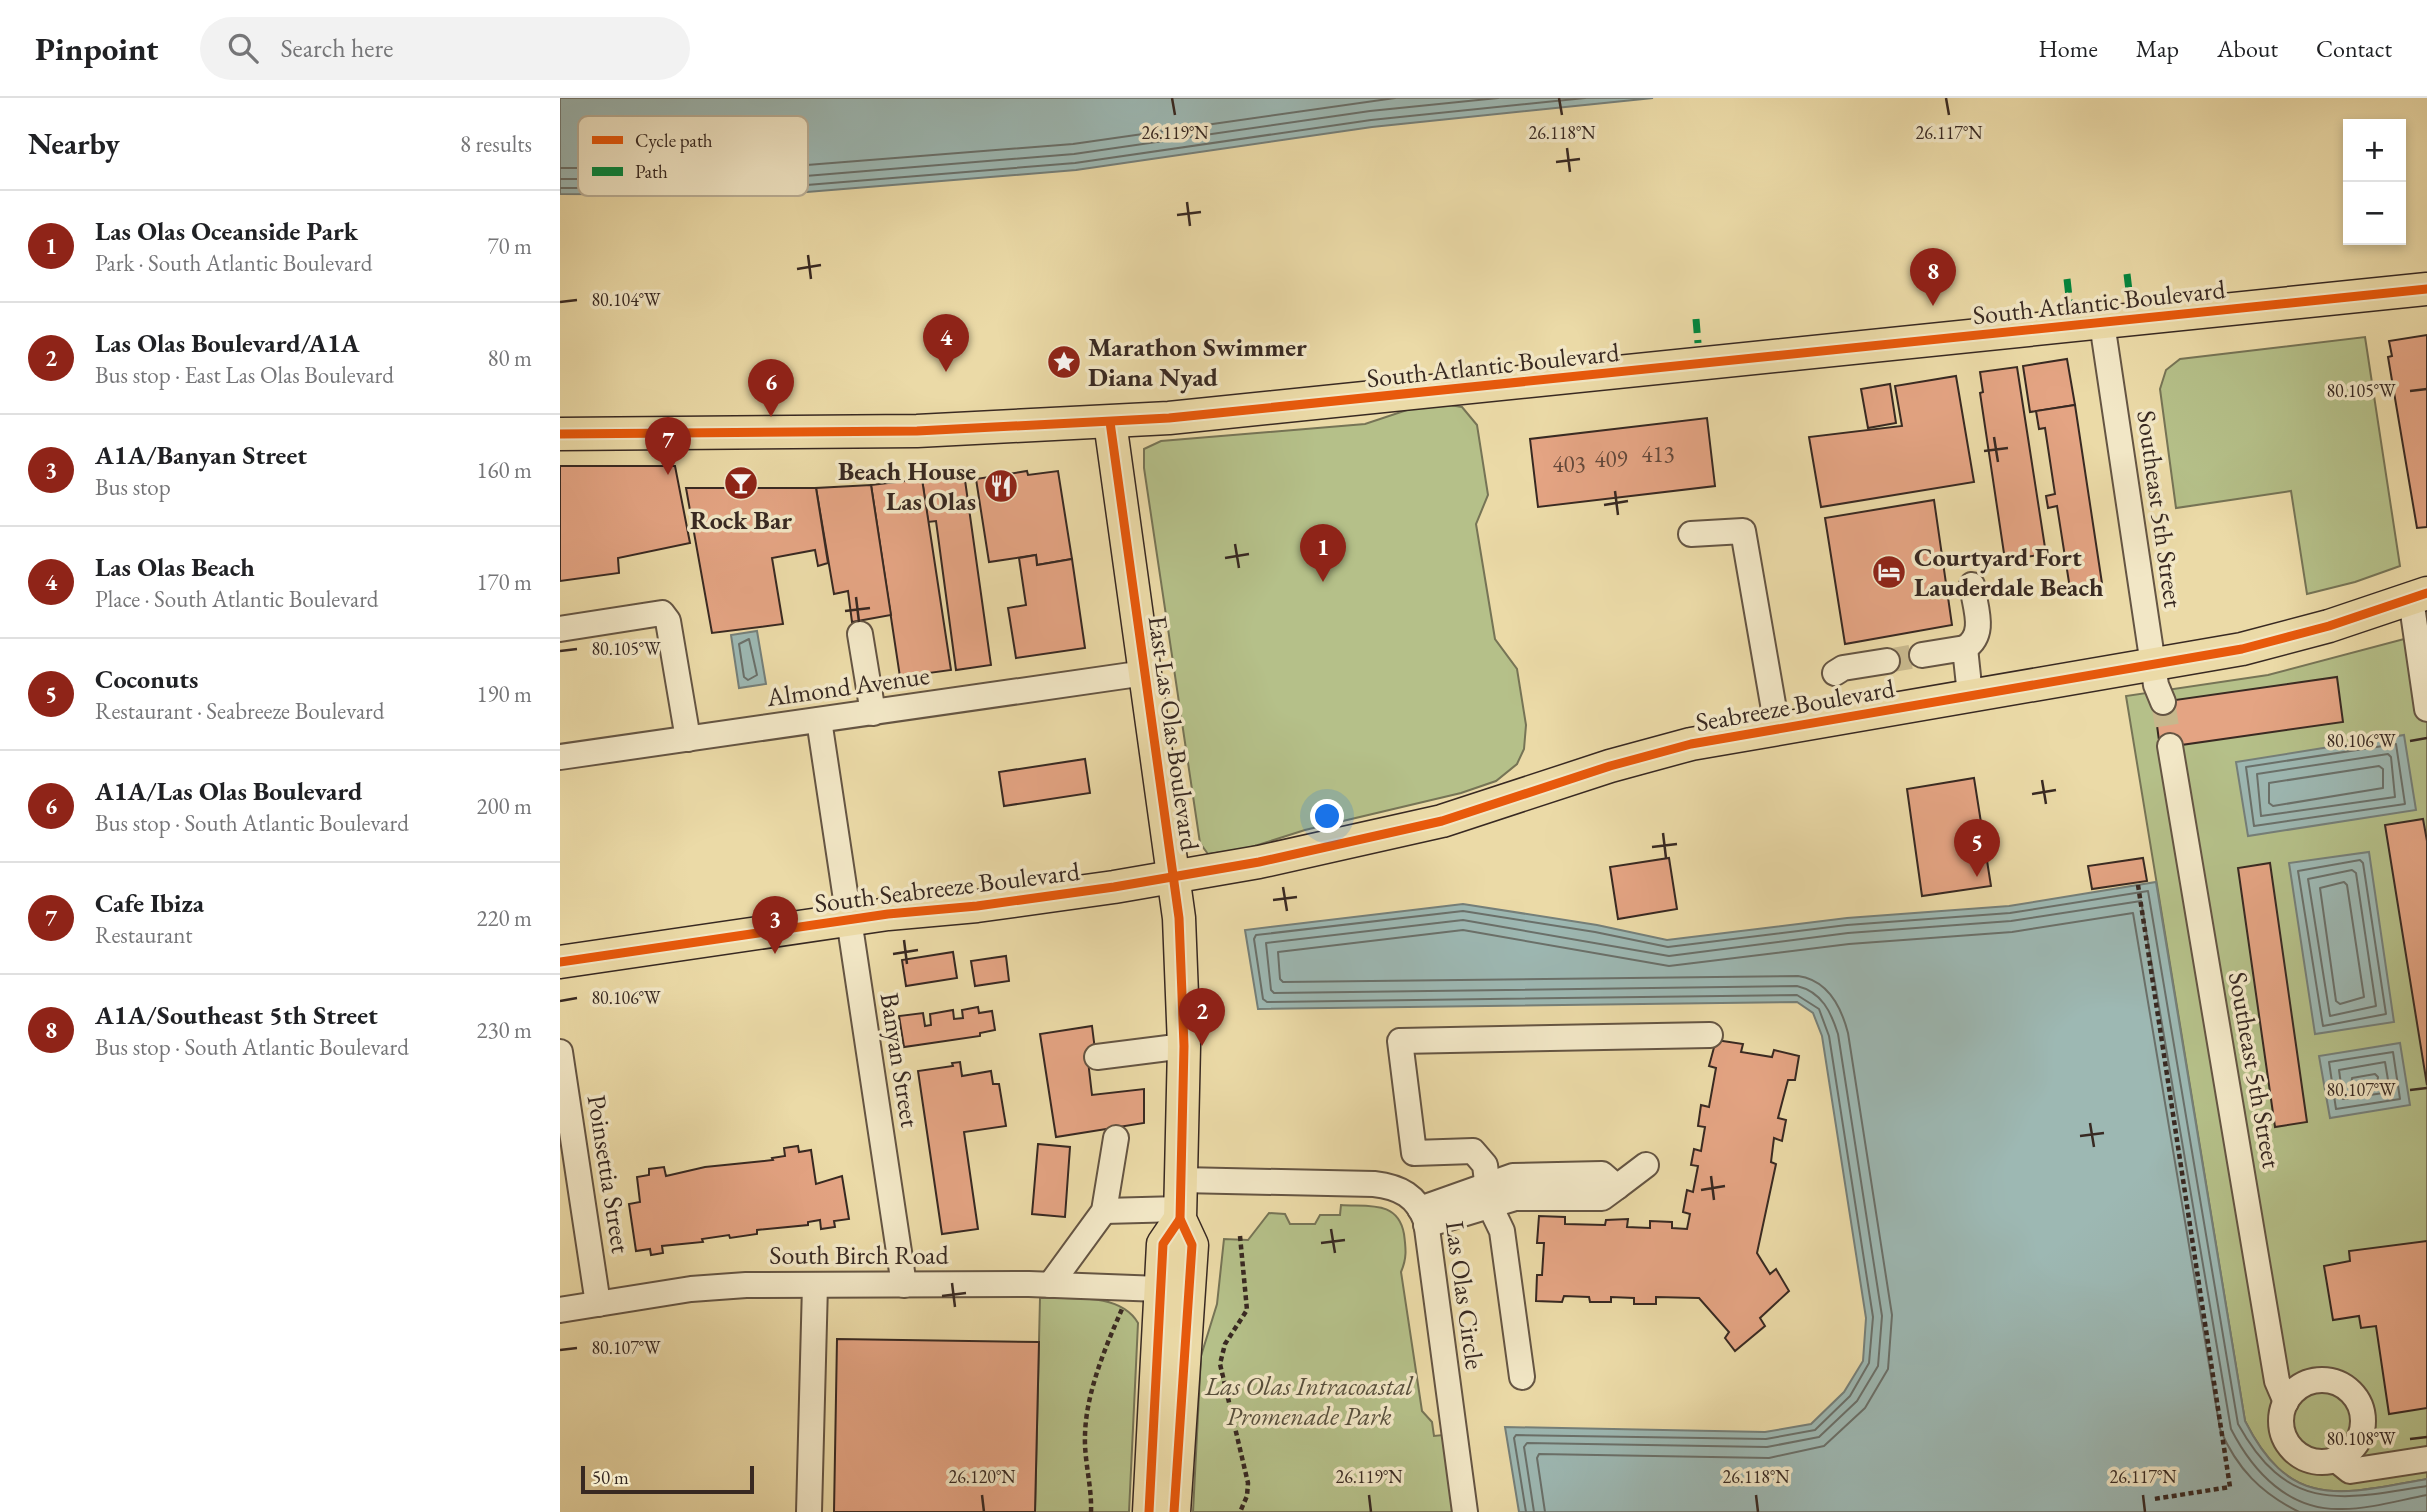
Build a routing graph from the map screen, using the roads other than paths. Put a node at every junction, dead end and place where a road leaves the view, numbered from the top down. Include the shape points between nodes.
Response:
1 (2427, 289) edge
2 (2102, 323) junction
3 (1110, 422) junction
4 (560, 433) edge
5 (1691, 534) dead end
6 (1972, 585) dead end
7 (2419, 596) edge
8 (560, 629) edge
9 (860, 634) dead end
10 (1965, 649) junction
11 (1922, 655) tunnel mouth
12 (1887, 661) tunnel mouth
13 (2153, 666) junction
14 (1144, 673) junction
15 (1835, 673) dead end
16 (1970, 695) junction
17 (2163, 702) tunnel mouth
18 (2427, 709) edge
19 (873, 713) junction
20 (819, 720) junction
21 (1777, 727) junction
22 (688, 739) junction
23 (2170, 746) tunnel mouth
24 (560, 757) edge
25 (1174, 877) junction
26 (849, 920) junction
27 (560, 962) edge
28 (1710, 1035) dead end
29 (1184, 1046) junction
30 (560, 1052) edge
31 (1097, 1057) dead end
32 (1116, 1138) dead end
33 (1414, 1153) junction
34 (1646, 1165) dead end
35 (1397, 1188) junction
36 (1489, 1196) junction
37 (1180, 1202) junction
38 (1104, 1211) junction
39 (1423, 1217) junction
40 (904, 1284) junction
41 (815, 1285) junction
42 (1050, 1285) junction
43 (1160, 1289) junction
44 (598, 1304) junction
45 (560, 1310) edge
46 (1170, 1369) junction
47 (1522, 1377) dead end
48 (2286, 1402) junction
49 (2335, 1459) junction
50 (2427, 1459) edge
51 (809, 1512) edge
52 (1149, 1512) edge
53 (1174, 1512) edge
54 (1465, 1512) edge

1 - 2 main road, South Atlantic Boulevard
2 - 3 main road, South Atlantic Boulevard
2 - 13 street, Southeast 5th Street
3 - 4 main road, South Atlantic Boulevard via 827,433
3 - 14 main road, East Las Olas Boulevard
5 - 21 street via 1742,531
6 - 10 street via 1979,632
7 - 13 main road, Seabreeze Boulevard via 2266,643
7 - 18 street
8 - 22 street via 662,613 668,621
9 - 19 street
10 - 11 street
10 - 16 street
12 - 15 street
13 - 16 main road, Seabreeze Boulevard
13 - 17 street, Southeast 5th Street
14 - 19 street, Almond Avenue
14 - 25 main road, East Las Olas Boulevard
16 - 21 main road, Seabreeze Boulevard
19 - 20 street, Almond Avenue
20 - 22 street, Almond Avenue
20 - 26 street, Banyan Street
21 - 25 main road, Seabreeze Boulevard via 1650,754 1420,827
22 - 24 street, Almond Avenue
23 - 48 street, Southeast 5th Street via 2277,1381
25 - 26 main road, South Seabreeze Boulevard
25 - 29 main road, East Las Olas Boulevard
26 - 27 main road, South Seabreeze Boulevard
26 - 40 street, Banyan Street
28 - 33 street via 1400,1041
29 - 31 street
29 - 37 main road, East Las Olas Boulevard
30 - 44 street, Poinsettia Street
32 - 38 street
33 - 35 street via 1414,1164
33 - 36 street via 1473,1151 1485,1165
34 - 36 street via 1602,1198
35 - 37 street via 1374,1184
35 - 39 street, Las Olas Circle via 1414,1200
36 - 39 street
36 - 47 street via 1502,1231
37 - 38 street
37 - 43 main road, East Las Olas Boulevard via 1163,1244
37 - 46 main road, East Las Olas Boulevard via 1192,1245
38 - 42 street
39 - 54 street, Las Olas Circle
40 - 41 street, South Birch Road
40 - 42 street, South Birch Road
41 - 44 street, South Birch Road via 720,1286
41 - 51 street
42 - 43 street, South Birch Road
43 - 46 main road, East Las Olas Boulevard
44 - 45 street, South Birch Road
46 - 52 main road, East Las Olas Boulevard
46 - 53 main road, East Las Olas Boulevard
48 - 49 street, Southeast 5th Street via 2281,1428 2294,1451 2316,1462
48 - 49 street via 2294,1391 2320,1380 2340,1385 2356,1399 2362,1425 2359,1438 2352,1449
49 - 50 street, Southeast 5th Street via 2350,1471

